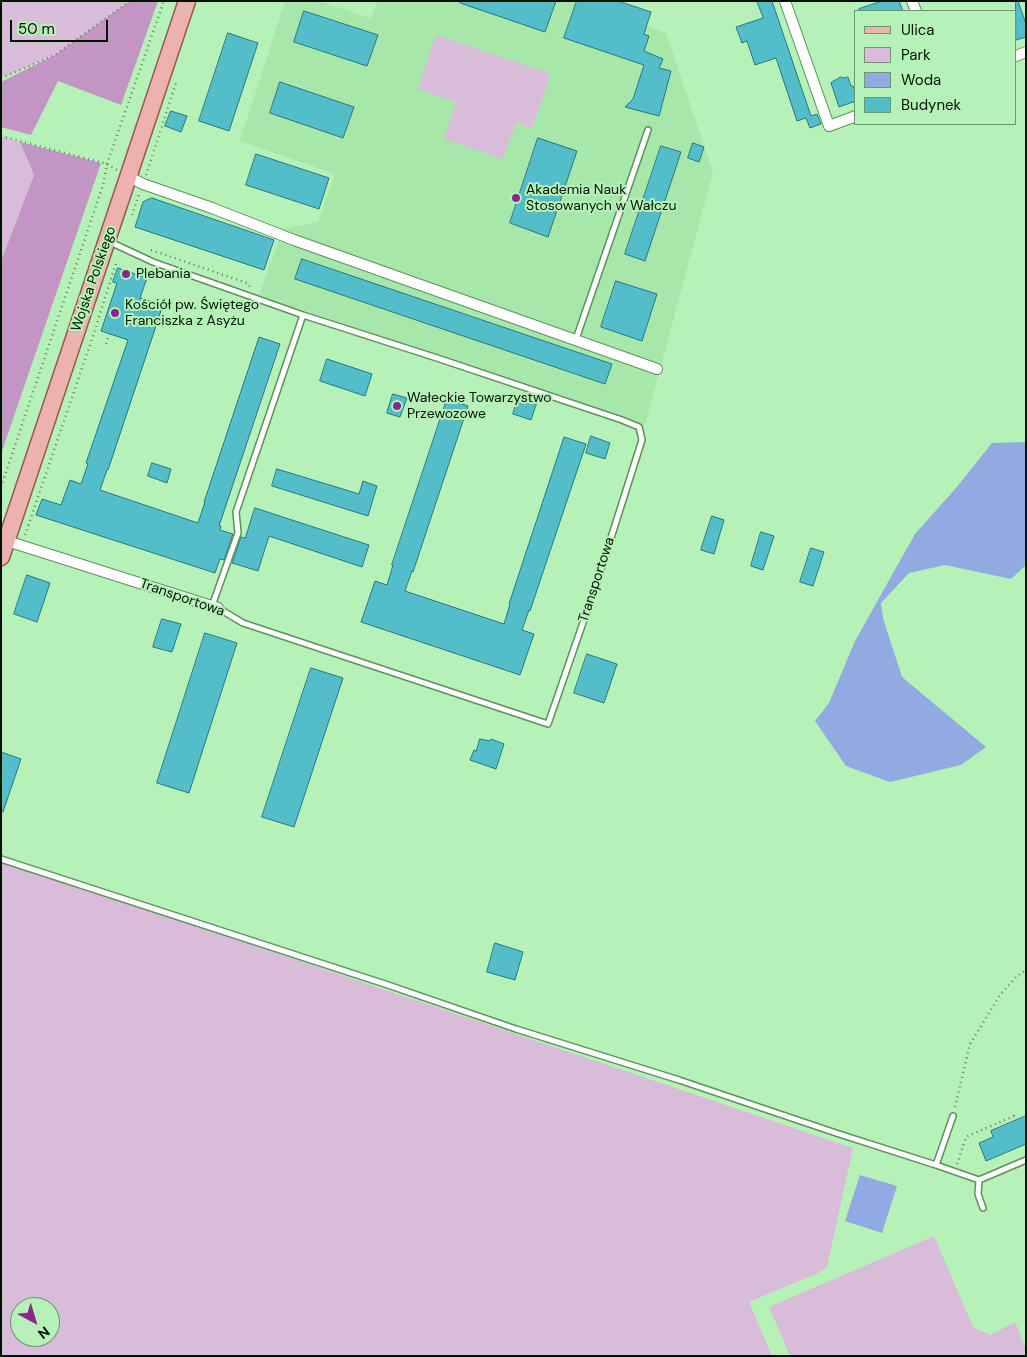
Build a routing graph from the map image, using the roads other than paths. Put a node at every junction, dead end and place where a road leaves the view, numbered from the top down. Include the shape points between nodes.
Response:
1 (187, 1) edge
2 (785, 1) edge
3 (854, 117) edge
4 (648, 130) dead end
5 (128, 176) junction
6 (114, 244) junction
7 (303, 315) junction
8 (576, 339) junction
9 (657, 369) dead end
10 (14, 544) junction
11 (1, 557) edge
12 (215, 607) junction
13 (1, 859) edge
14 (953, 1116) road end
15 (1026, 1160) edge
16 (936, 1165) junction
17 (979, 1180) junction
18 (983, 1208) dead end

1 - 5 main road, Wojska Polskiego
2 - 3 street via 829,126
4 - 8 lane
5 - 6 main road, Wojska Polskiego
5 - 8 street via 294,240
6 - 7 lane, Transportowa via 153,262
6 - 10 main road, Wojska Polskiego
7 - 12 lane via 236,512 238,533
7 - 12 lane, Transportowa via 622,420 639,427 642,440 548,724 243,623
8 - 9 street
10 - 11 main road, Wojska Polskiego
10 - 12 street, Transportowa
13 - 16 lane
14 - 16 lane
15 - 17 lane
16 - 17 lane
17 - 18 lane via 978,1194

